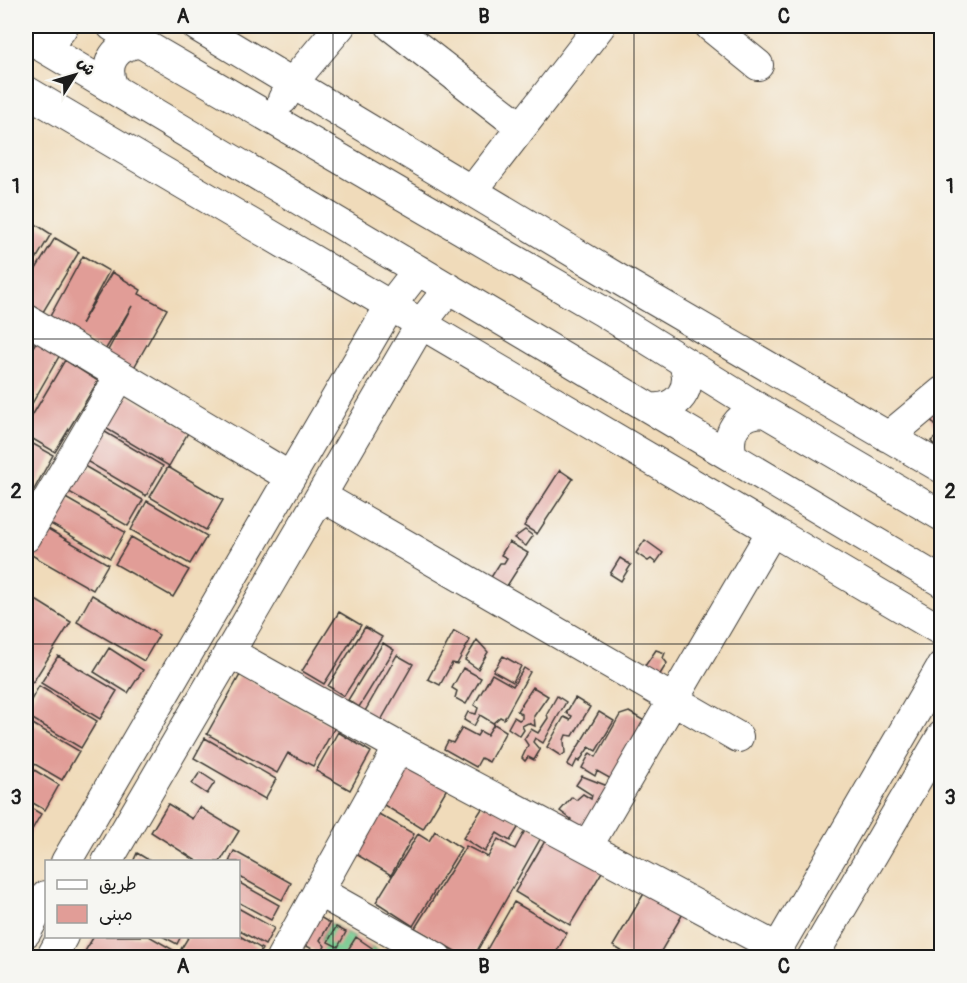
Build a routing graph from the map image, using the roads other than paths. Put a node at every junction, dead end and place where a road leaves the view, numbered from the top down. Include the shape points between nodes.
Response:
1 (63, 26) edge
2 (112, 26) edge
3 (197, 26) edge
4 (340, 26) edge
5 (391, 26) edge
6 (600, 26) edge
7 (710, 26) edge
8 (31, 40) edge
9 (141, 43) junction
10 (758, 65) dead end
11 (293, 82) junction
12 (112, 87) junction
13 (26, 91) edge
14 (270, 119) junction
15 (521, 127) junction
16 (245, 166) junction
17 (473, 190) junction
18 (219, 205) junction
19 (418, 270) junction
20 (620, 280) junction
21 (449, 288) junction
22 (390, 306) junction
23 (602, 311) junction
24 (26, 319) edge
25 (421, 324) junction
26 (683, 362) junction
27 (588, 372) junction
28 (120, 376) junction
29 (942, 392) edge
30 (563, 408) junction
31 (650, 408) junction
32 (765, 411) junction
33 (888, 437) junction
34 (732, 457) junction
35 (942, 468) edge
36 (290, 477) junction
37 (321, 496) junction
38 (942, 516) edge
39 (772, 531) junction
40 (26, 537) edge
41 (942, 582) edge
42 (942, 631) edge
43 (230, 652) junction
44 (942, 666) edge
45 (672, 699) junction
46 (942, 736) edge
47 (738, 737) dead end
48 (399, 747) junction
49 (587, 847) junction
50 (67, 860) edge
51 (108, 860) edge
52 (318, 891) junction
53 (45, 898) edge
54 (26, 932) edge
55 (62, 938) edge
56 (774, 953) edge
57 (51, 957) edge
58 (281, 957) edge
59 (436, 957) edge
60 (812, 957) edge

1 - 8 street via 51,39
2 - 9 street
3 - 11 street
4 - 11 street
5 - 15 street
6 - 15 street
7 - 10 street
8 - 12 street
9 - 12 street via 125,45 113,56 108,71
9 - 14 street
11 - 14 street
11 - 17 street
12 - 16 street
13 - 18 street
14 - 23 street
15 - 17 street
16 - 18 street
16 - 19 street
17 - 20 street
18 - 22 street
19 - 21 street
19 - 22 street
20 - 23 street
20 - 33 street
21 - 25 street
21 - 27 street
22 - 25 street
22 - 36 street
23 - 26 street
24 - 28 street
25 - 30 street
25 - 37 street
26 - 31 street via 688,377 684,393 666,408
26 - 32 street
27 - 30 street
27 - 31 street
28 - 36 street
28 - 40 street
29 - 33 street
30 - 39 street
31 - 34 street
32 - 34 street via 748,414 735,424 729,440
32 - 38 street
33 - 35 street
34 - 41 street
36 - 50 street
37 - 43 street
37 - 45 street
39 - 42 street
39 - 45 street
43 - 48 street
43 - 51 street
44 - 56 street
45 - 47 street
45 - 49 street
46 - 60 street
48 - 49 street
48 - 52 street
49 - 56 street
52 - 58 street
52 - 59 street
53 - 54 street
55 - 57 street

